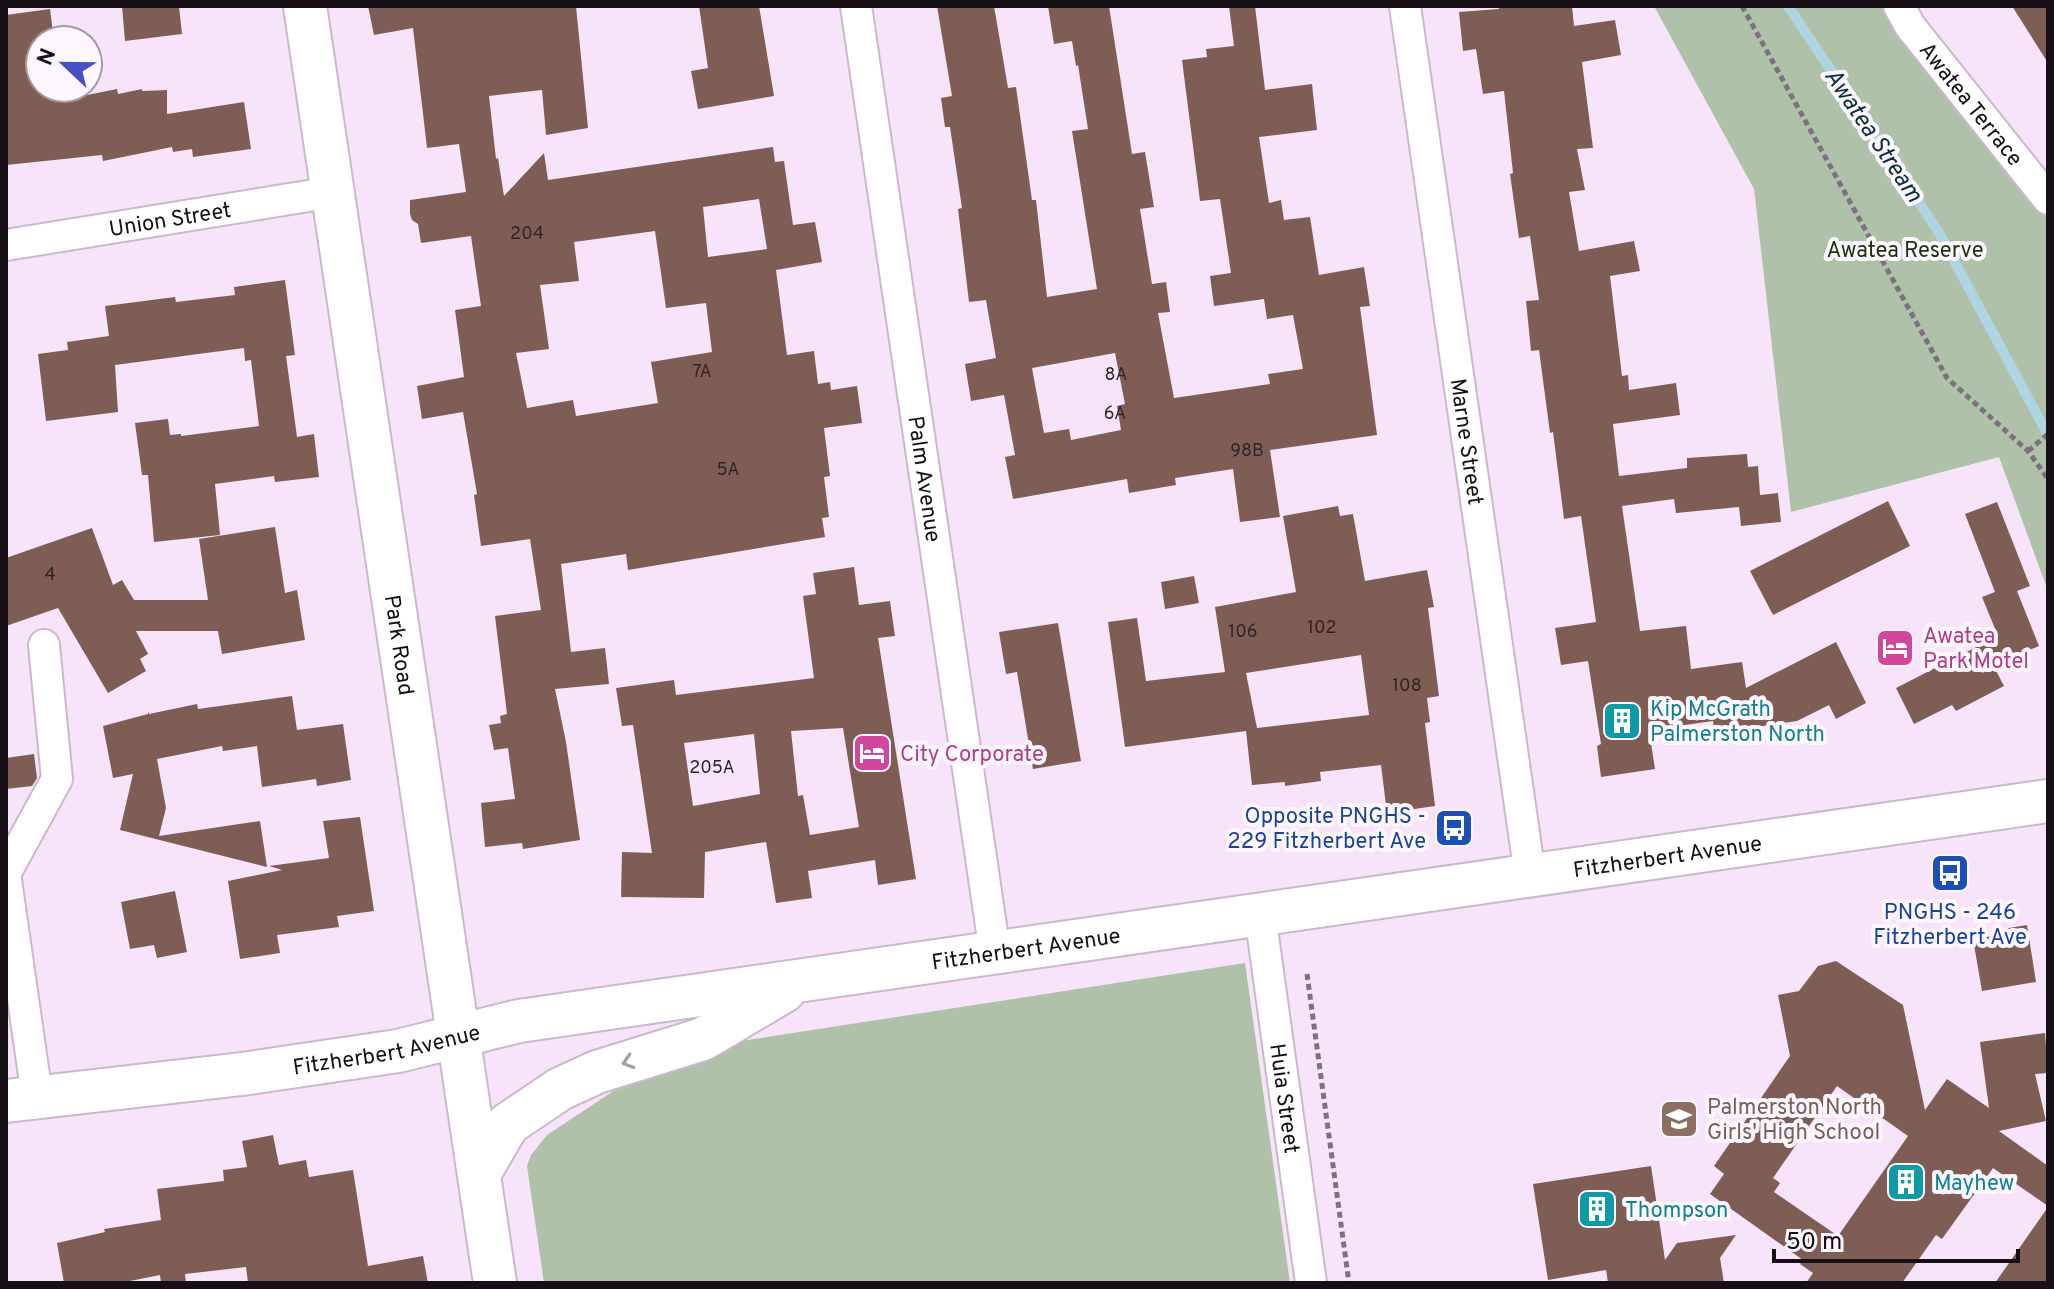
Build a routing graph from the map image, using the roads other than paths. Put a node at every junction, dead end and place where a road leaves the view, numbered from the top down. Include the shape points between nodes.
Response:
1 (305, 6) edge
2 (856, 6) edge
3 (1405, 6) edge
4 (1899, 6) edge
5 (333, 192) junction
6 (2048, 199) edge
7 (6, 245) edge
8 (44, 645) dead end
9 (2048, 801) edge
10 (6, 872) edge
11 (1530, 875) junction
12 (6, 880) edge
13 (1260, 914) junction
14 (995, 953) junction
15 (802, 980) junction
16 (460, 1037) junction
17 (22, 1099) edge
18 (479, 1174) junction
19 (495, 1283) edge
20 (1311, 1283) edge

1 - 5 main road, Park Road
2 - 14 street, Palm Avenue
3 - 11 street, Marne Street
4 - 6 street, Awatea Terrace
5 - 7 street, Union Street
5 - 16 main road, Park Road
8 - 10 street via 57,779
9 - 11 main road, Fitzherbert Avenue
11 - 13 main road, Fitzherbert Avenue
12 - 17 street
13 - 14 main road, Fitzherbert Avenue
13 - 20 street, Huia Street
14 - 15 main road, Fitzherbert Avenue
15 - 16 main road, Fitzherbert Avenue via 519,1021
15 -> 18 main road via 703,1039 560,1089 508,1124
16 - 17 main road, Fitzherbert Avenue via 242,1074
16 - 18 main road, Park Road
18 - 19 main road, Park Road

